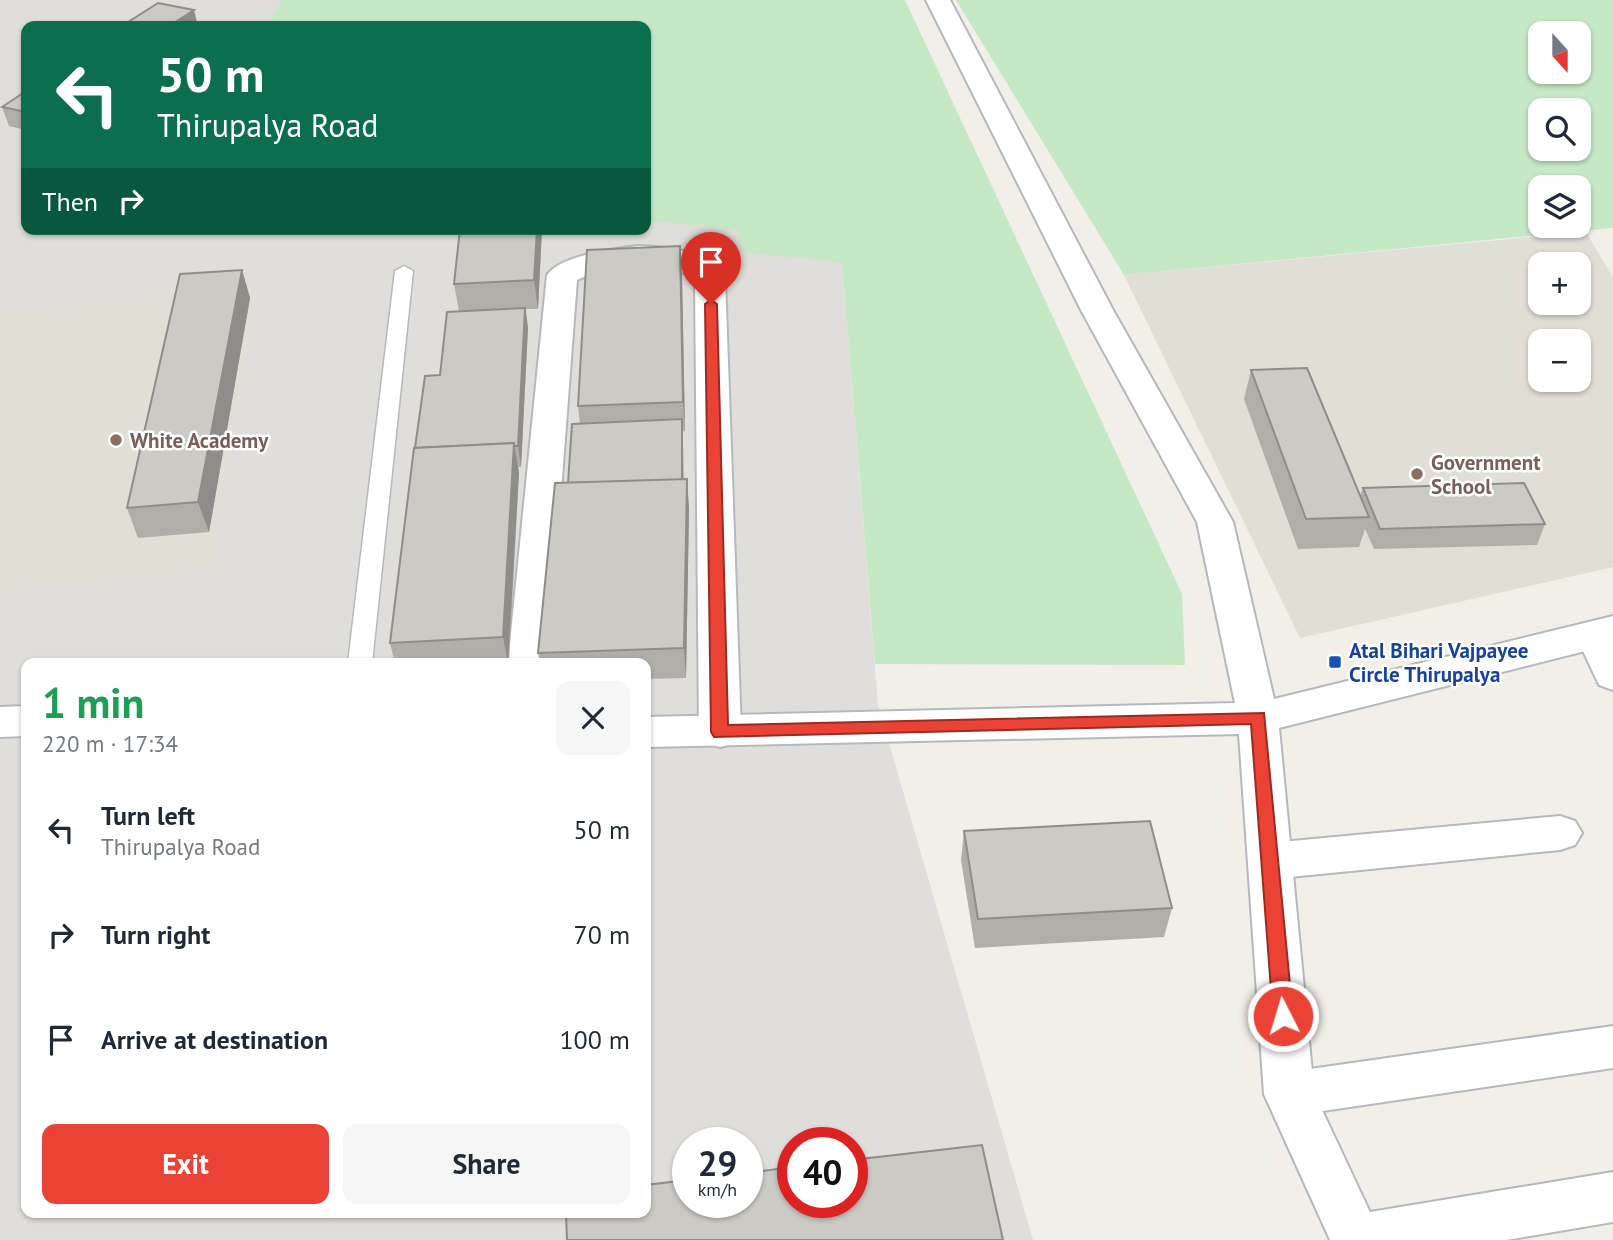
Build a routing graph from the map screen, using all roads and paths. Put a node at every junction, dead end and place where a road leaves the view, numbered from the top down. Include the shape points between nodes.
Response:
1 (938, 0) edge
2 (404, 271) dead end
3 (1604, 633) edge
4 (361, 658) edge
5 (528, 658) edge
6 (1613, 675) edge
7 (1258, 718) junction
8 (21, 721) edge
9 (0, 722) edge
10 (651, 732) edge
11 (720, 732) junction
12 (1560, 833) dead end
13 (1270, 861) junction
14 (1613, 1047) edge
15 (1289, 1094) junction
16 (1613, 1197) edge
17 (1357, 1240) edge

1 - 7 street via 1097,310 1215,522
2 - 4 lane
3 - 6 street
3 - 7 street
5 - 11 street via 562,275 611,257 672,256 698,265 710,277
7 - 11 street
7 - 13 street
8 - 9 street
10 - 11 street
12 - 13 street
13 - 15 street
14 - 15 street
15 - 17 street
16 - 17 street

